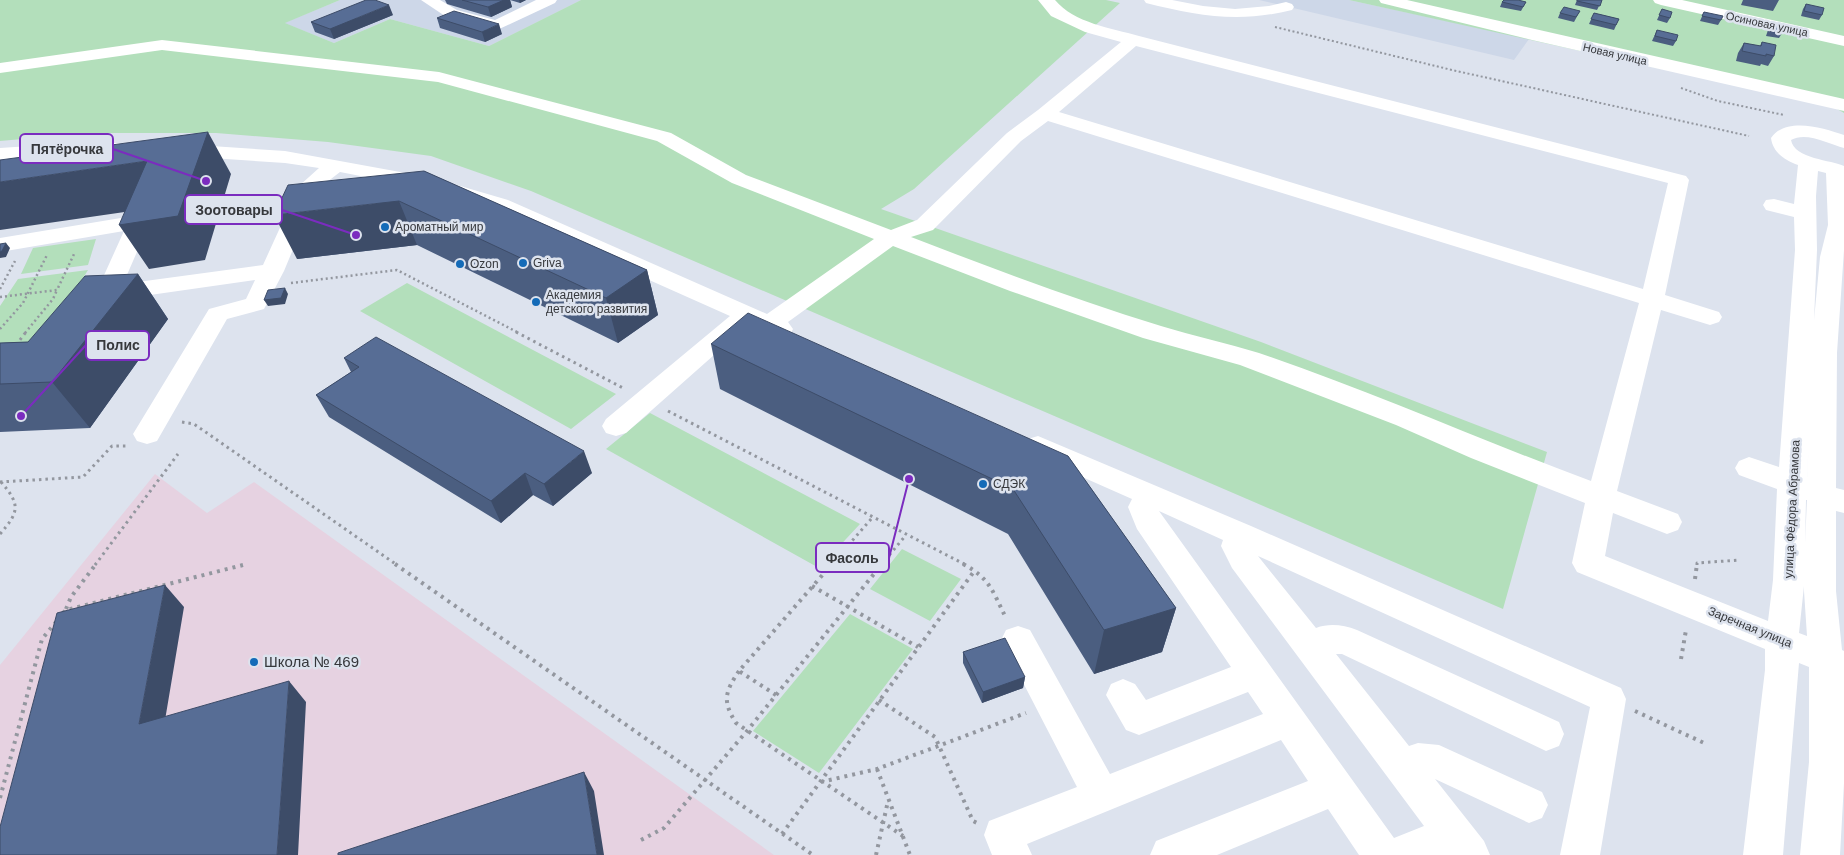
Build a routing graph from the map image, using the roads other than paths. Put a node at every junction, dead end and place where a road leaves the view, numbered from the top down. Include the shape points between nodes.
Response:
1 (429, 0) edge
2 (549, 0) edge
3 (1046, 0) edge
4 (1152, 0) edge
5 (1387, 0) edge
6 (1661, 0) edge
7 (1286, 7) dead end
8 (1133, 40) junction
9 (1844, 40) edge
10 (0, 68) edge
11 (1844, 105) edge
12 (1045, 114) junction
13 (1844, 142) edge
14 (0, 154) edge
15 (1808, 162) junction
16 (336, 165) junction
17 (1840, 170) edge
18 (1774, 205) dead end
19 (1805, 213) junction
20 (1841, 226) edge
21 (892, 237) junction
22 (0, 245) edge
23 (272, 271) junction
24 (107, 294) junction
25 (1652, 299) junction
26 (1710, 317) dead end
27 (758, 319) junction
28 (86, 322) edge
29 (805, 340) edge
30 (616, 426) dead end
31 (145, 433) road end
32 (1014, 434) edge
33 (1749, 468) dead end
34 (1792, 485) junction
35 (1150, 496) junction
36 (1601, 497) junction
37 (1833, 498) edge
38 (1667, 522) dead end
39 (1240, 534) junction
40 (1018, 640) dead end
41 (1308, 645) junction
42 (1782, 655) junction
43 (1254, 674) junction
44 (1835, 677) edge
45 (1123, 695) dead end
46 (1288, 721) junction
47 (1546, 734) dead end
48 (1401, 766) junction
49 (1335, 788) junction
50 (1102, 796) junction
51 (1529, 805) dead end
52 (1462, 844) edge
53 (1007, 845) edge
54 (1170, 855) edge
55 (1382, 855) edge
56 (1400, 855) edge
57 (1580, 855) edge
58 (1763, 855) edge
59 (1820, 855) edge

1 - 2 street via 451,13 497,25
3 - 8 street via 1057,13 1091,28
4 - 7 street via 1230,15 1264,13
5 - 11 street, Новая улица
6 - 9 street, Осиновая улица
8 - 12 street
8 - 25 street via 1679,180
10 - 21 street via 162,45 438,77 664,137 739,179
12 - 21 street via 1014,137 925,224
12 - 25 street
13 - 15 street via 1804,132 1781,138 1786,150
14 - 16 street via 90,148 204,160 217,151
15 - 17 street
15 - 19 street, улица Фёдора Абрамова
16 - 23 street via 309,186
16 - 27 street via 426,182 500,205
17 - 20 street
18 - 19 street
19 - 34 street, улица Фёдора Абрамова via 1806,250
20 - 37 street via 1831,257 1824,353
21 - 27 street
21 - 36 street via 1018,286 1152,332 1249,359
22 - 24 street via 139,222
23 - 24 street
23 - 31 street via 255,304 218,314
24 - 28 street
25 - 26 street
25 - 36 street
27 - 29 street
27 - 30 street
32 - 35 street
33 - 34 street
34 - 37 street
34 - 42 street, улица Фёдора Абрамова via 1789,580
35 - 39 street
35 - 43 street via 1143,507 1148,521
36 - 38 street
36 - 42 street, Заречная улица via 1588,563 1656,590
37 - 44 street via 1820,591
39 - 41 street via 1236,546 1242,560
39 - 57 street via 1609,699
40 - 50 street
41 - 47 street via 1326,638 1345,640
41 - 48 street
42 - 44 street, Заречная улица
42 - 58 street, улица Фёдора Абрамова
43 - 45 street via 1139,720
43 - 46 street
44 - 59 street
46 - 49 street
46 - 50 street
48 - 51 street via 1418,760 1439,762
48 - 52 street
49 - 54 street
49 - 55 street
50 - 53 street
52 - 56 street

